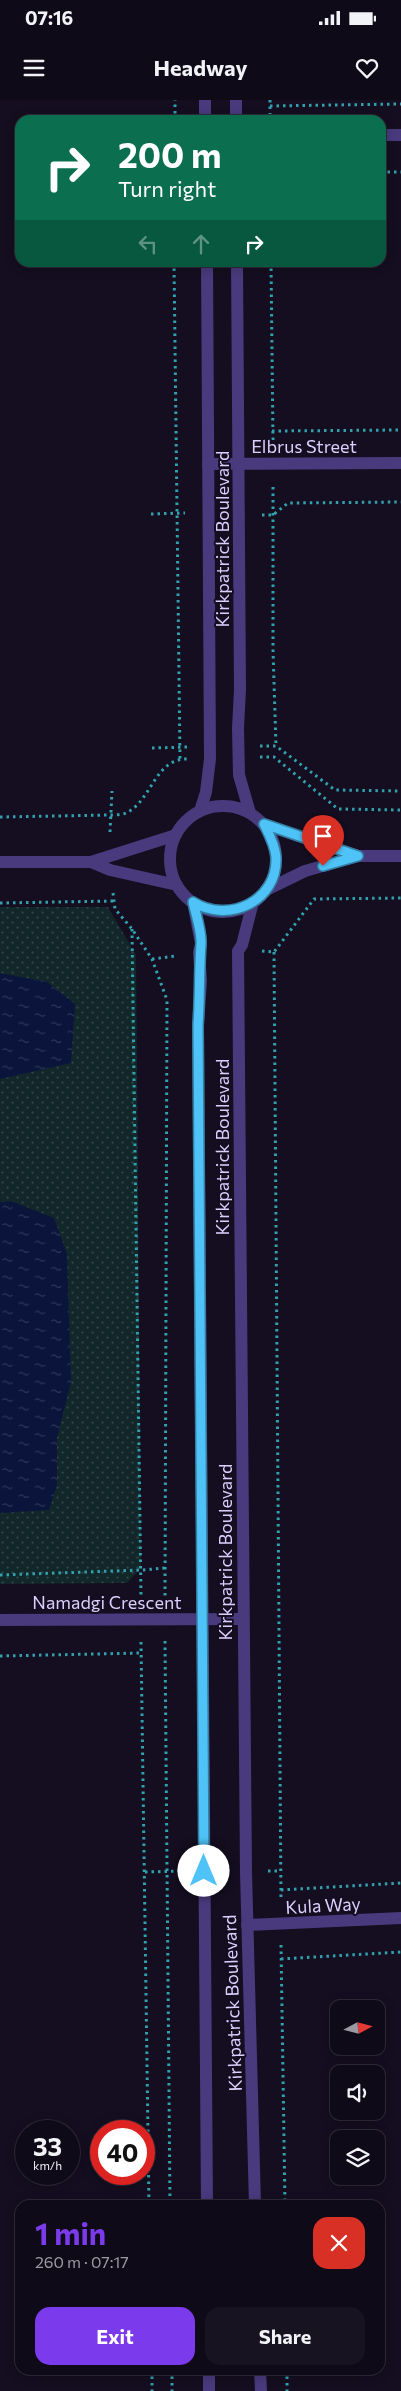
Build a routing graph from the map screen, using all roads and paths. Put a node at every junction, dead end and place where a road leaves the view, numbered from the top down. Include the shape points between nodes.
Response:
1 (175, 100) edge
2 (205, 100) edge
3 (236, 100) edge
4 (270, 100) edge
5 (401, 104) edge
6 (270, 106) junction
7 (175, 115) edge
8 (205, 115) edge
9 (236, 115) edge
10 (270, 115) edge
11 (386, 135) edge
12 (401, 135) edge
13 (386, 172) edge
14 (401, 172) edge
15 (174, 267) edge
16 (206, 267) edge
17 (237, 267) edge
18 (271, 267) edge
19 (401, 430) edge
20 (272, 431) junction
21 (401, 463) edge
22 (208, 464) junction
23 (239, 464) junction
24 (273, 464) junction
25 (401, 502) edge
26 (177, 513) junction
27 (208, 513) junction
28 (151, 514) dead end
29 (239, 514) junction
30 (273, 515) junction
31 (238, 746) junction
32 (276, 746) junction
33 (210, 747) junction
34 (152, 748) dead end
35 (179, 748) junction
36 (180, 759) dead end
37 (401, 791) edge
38 (200, 811) junction
39 (250, 813) junction
40 (264, 824) junction
41 (176, 835) junction
42 (358, 856) junction
43 (401, 856) edge
44 (0, 862) edge
45 (91, 862) junction
46 (177, 885) junction
47 (266, 890) junction
48 (401, 898) edge
49 (114, 901) dead end
50 (0, 902) edge
51 (193, 902) junction
52 (253, 902) junction
53 (238, 950) junction
54 (199, 952) junction
55 (274, 952) junction
56 (152, 959) junction
57 (165, 1568) junction
58 (142, 1570) junction
59 (0, 1575) edge
60 (141, 1618) junction
61 (243, 1619) junction
62 (0, 1620) edge
63 (165, 1620) junction
64 (203, 1620) junction
65 (142, 1653) junction
66 (0, 1656) edge
67 (401, 1882) edge
68 (281, 1890) junction
69 (401, 1918) edge
70 (247, 1924) junction
71 (281, 1924) junction
72 (401, 1952) edge
73 (281, 1959) junction
74 (149, 2200) edge
75 (170, 2200) edge
76 (207, 2200) edge
77 (255, 2200) edge
78 (284, 2200) edge
79 (152, 2375) edge
80 (172, 2375) edge
81 (209, 2375) edge
82 (260, 2375) edge
83 (287, 2375) edge
84 (152, 2391) edge
85 (172, 2391) edge
86 (210, 2391) edge
87 (261, 2391) edge
88 (287, 2391) edge

1 - 7 path
2 - 8 street
3 - 9 street
4 - 6 path
5 - 6 path
6 - 10 path
11 - 12 street
13 - 14 path
15 - 26 path
16 - 22 street, Kirkpatrick Boulevard
17 - 23 street, Kirkpatrick Boulevard
18 - 20 path
19 - 20 path
20 - 24 path
21 - 24 street, Elbrus Street
22 - 23 street, Elbrus Street
22 - 27 street, Kirkpatrick Boulevard
23 - 24 street, Elbrus Street
23 - 29 street, Kirkpatrick Boulevard
24 - 30 path
25 - 30 path via 288,503
26 - 27 path
26 - 28 path
26 - 35 path
27 - 33 street, Kirkpatrick Boulevard
29 - 30 path
29 - 31 street, Kirkpatrick Boulevard
30 - 32 path
31 - 32 path
31 - 39 street, Kirkpatrick Boulevard via 239,776
32 - 37 path via 335,790
33 - 35 path
33 - 38 street, Kirkpatrick Boulevard via 206,792
34 - 35 path
35 - 36 path
38 - 39 street via 234,806
38 - 41 street via 186,820
39 - 40 street
40 - 42 street
40 - 47 street via 276,856 274,874
41 - 45 street
41 - 46 street via 170,851 171,869
42 - 43 street
42 - 47 street via 305,871
44 - 45 street
45 - 46 street via 110,870
46 - 51 street
47 - 52 street
48 - 55 path via 314,899
49 - 50 path
51 - 52 street via 220,912 237,910
51 - 54 street, Kirkpatrick Boulevard via 201,944
52 - 53 street, Kirkpatrick Boulevard
53 - 55 path
53 - 61 street, Kirkpatrick Boulevard
54 - 56 path
54 - 64 street, Kirkpatrick Boulevard via 202,981 198,1025
55 - 68 path
56 - 57 path via 167,1000
56 - 58 path via 132,928
57 - 58 path
57 - 63 path
58 - 59 path
60 - 62 street, Namadgi Crescent
60 - 63 street, Namadgi Crescent
60 - 65 path
61 - 64 street, Namadgi Crescent
61 - 70 street, Kirkpatrick Boulevard
63 - 64 street, Namadgi Crescent
63 - 75 path
64 - 76 street, Kirkpatrick Boulevard
65 - 66 path
65 - 74 path
67 - 68 path
68 - 71 path
69 - 71 street, Kula Way
70 - 71 street, Kula Way
70 - 77 street, Kirkpatrick Boulevard
71 - 73 path
72 - 73 path
73 - 78 path
79 - 84 path
80 - 85 path
81 - 86 street
82 - 87 street
83 - 88 path

